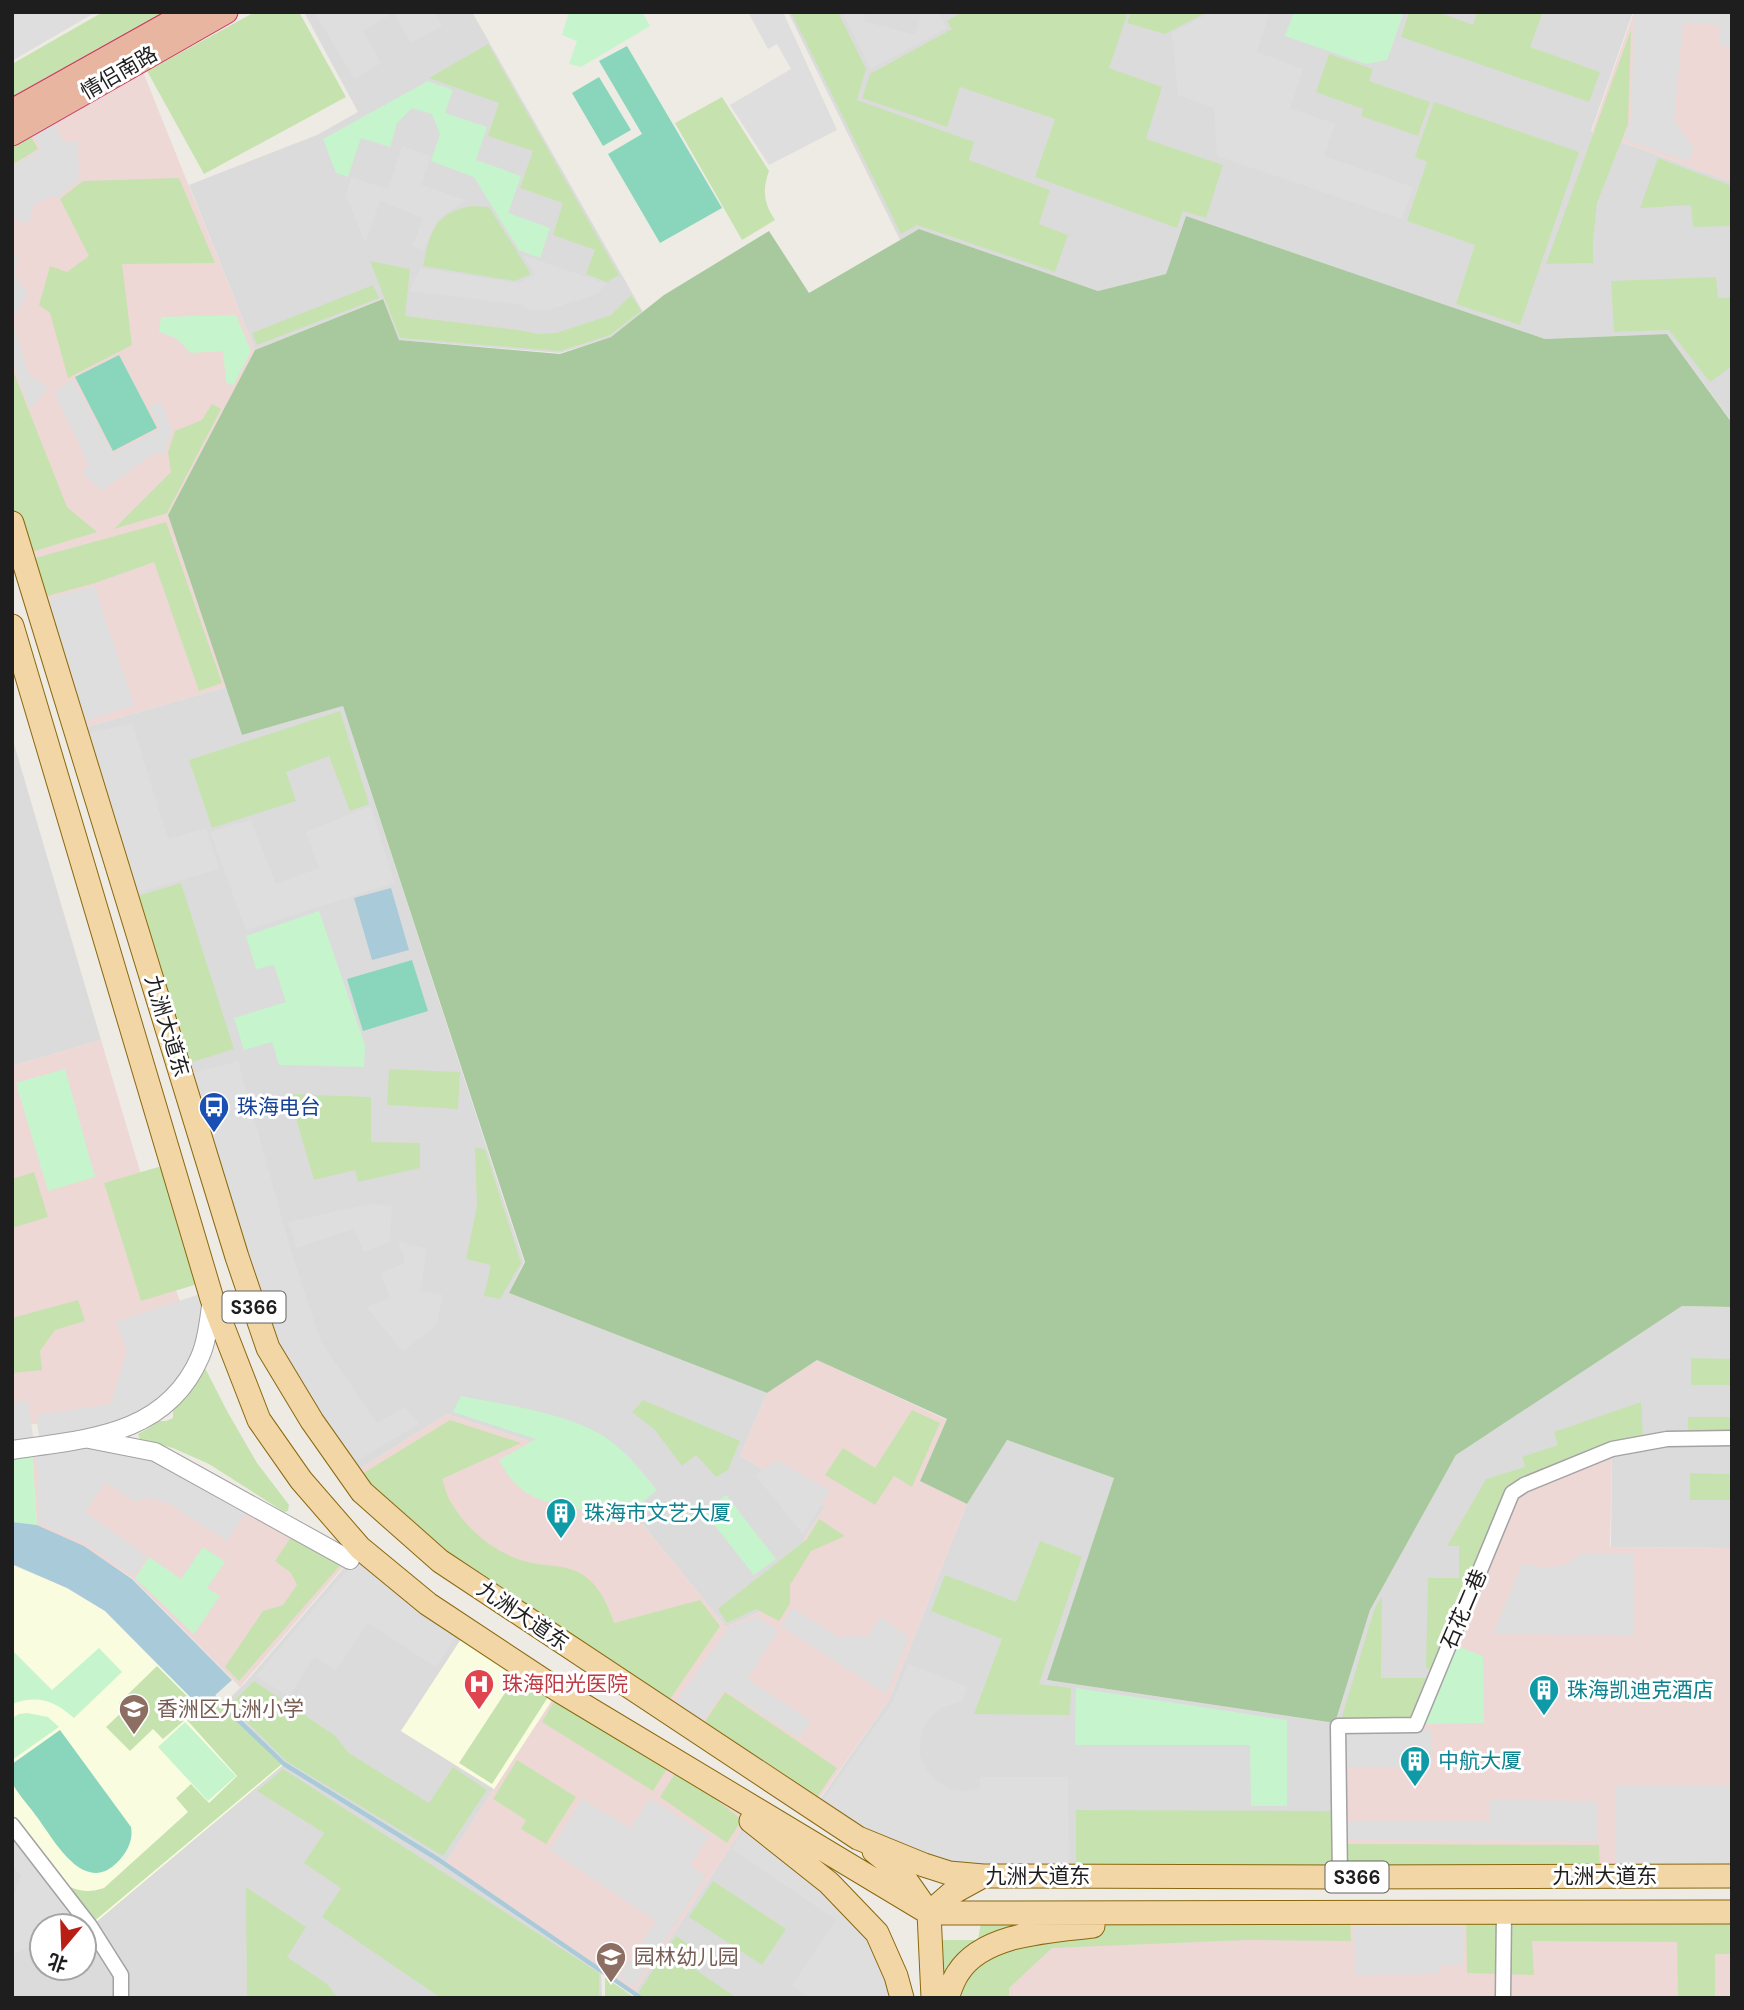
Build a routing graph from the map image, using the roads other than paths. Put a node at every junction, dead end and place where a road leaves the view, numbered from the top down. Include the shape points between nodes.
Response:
1 (189, 12) edge
2 (226, 12) edge
3 (12, 111) edge
4 (12, 134) edge
5 (12, 523) edge
6 (12, 626) edge
7 (212, 1299) junction
8 (1732, 1438) edge
9 (89, 1439) junction
10 (12, 1450) edge
11 (350, 1560) dead end
12 (677, 1762) junction
13 (12, 1825) edge
14 (858, 1838) junction
15 (983, 1876) junction
16 (1732, 1876) edge
17 (1340, 1877) junction
18 (1732, 1912) edge
19 (929, 1913) junction
20 (1504, 1913) junction
21 (1189, 1914) junction
22 (121, 1998) edge
23 (902, 1998) edge
24 (916, 1998) edge
25 (933, 1998) edge
26 (947, 1998) edge
27 (1503, 1998) edge

1 - 3 highway, 情侣南路
2 - 4 highway, 情侣南路
5 - 14 main road, 九洲大道东 / S366 via 237,1257 268,1348 312,1421 362,1492 439,1561
6 - 7 main road, 九洲大道东 / S366
7 - 9 street via 200,1357 178,1392 140,1422
7 - 12 main road, 九洲大道东 / S366 via 259,1420 301,1480 360,1548 428,1604
8 - 17 street, 石花二巷 via 1667,1439 1612,1449 1512,1493 1416,1725 1338,1726
9 - 10 street
9 - 11 street via 155,1452
12 - 19 main road, 九洲大道东 / S366
12 - 23 main road via 829,1883 877,1933
13 - 22 street via 90,1926 121,1975
14 - 15 main road, 九洲大道东 / S366 via 949,1873
14 - 19 main road via 901,1873
15 - 17 main road, 九洲大道东 / S366
15 - 19 main road
16 - 17 main road, 九洲大道东 / S366
18 - 20 main road, 九洲大道东 / S366
19 - 21 main road, 九洲大道东 / S366
19 - 24 main road
19 - 25 main road
20 - 21 main road, 九洲大道东 / S366
20 - 27 street
21 - 26 main road via 1002,1941 981,1950 959,1971

